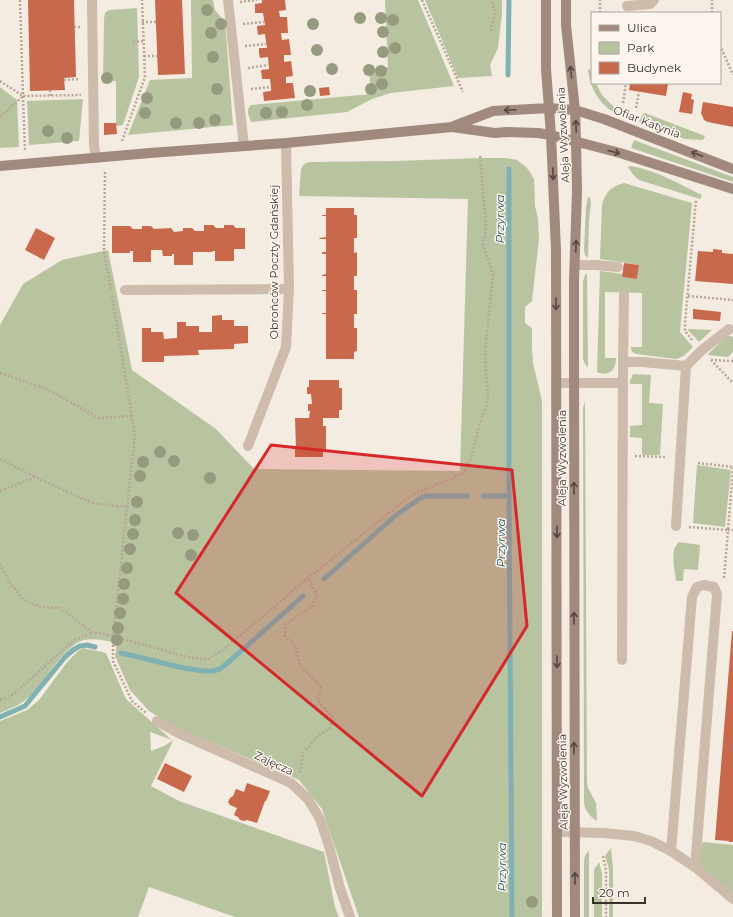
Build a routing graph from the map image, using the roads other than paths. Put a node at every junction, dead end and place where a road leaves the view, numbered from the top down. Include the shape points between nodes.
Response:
1 (92, 0) edge
2 (228, 0) edge
3 (546, 0) edge
4 (566, 0) edge
5 (654, 0) edge
6 (627, 6) dead end
7 (549, 108) junction
8 (575, 110) junction
9 (452, 127) junction
10 (551, 135) junction
11 (576, 141) junction
12 (286, 143) junction
13 (244, 146) junction
14 (96, 158) junction
15 (0, 166) edge
16 (733, 169) edge
17 (733, 190) edge
18 (575, 265) junction
19 (618, 267) dead end
20 (289, 289) junction
21 (125, 290) dead end
22 (624, 294) dead end
23 (729, 329) dead end
24 (623, 362) junction
25 (686, 366) junction
26 (623, 382) junction
27 (556, 383) junction
28 (574, 383) junction
29 (248, 446) dead end
30 (676, 526) road end
31 (622, 660) dead end
32 (157, 721) road end
33 (557, 832) junction
34 (575, 832) junction
35 (670, 851) junction
36 (695, 868) junction
37 (733, 899) edge
38 (350, 917) edge
39 (557, 917) edge
40 (575, 917) edge

1 - 14 street
2 - 13 street
3 - 7 main road, Aleja Wyzwolenia
8 -> 4 main road, Aleja Wyzwolenia via 566,25
5 - 6 street via 650,4
7 - 8 main road, Ofiar Katynia
7 -> 9 main road via 493,111
7 - 10 main road, Aleja Wyzwolenia
11 -> 8 main road, Aleja Wyzwolenia
16 -> 8 main road, Ofiar Katynia
9 - 10 main road via 495,133
9 - 12 main road
10 - 11 main road
10 -> 27 main road, Aleja Wyzwolenia via 556,250
11 -> 17 main road
18 -> 11 main road, Aleja Wyzwolenia
12 - 13 main road
12 - 20 street, Obrońców Poczty Gdańskiej
13 - 14 main road
14 - 15 main road
18 - 19 street
18 - 28 main road, Aleja Wyzwolenia
20 - 21 street
20 - 29 street, Obrońców Poczty Gdańskiej via 286,347
22 - 24 street
23 - 25 street
24 - 25 street
24 - 26 street
25 - 30 street
26 - 28 street
26 - 31 street
27 - 28 street
27 -> 33 main road, Aleja Wyzwolenia
34 -> 28 main road, Aleja Wyzwolenia
32 - 38 street, Zajęcza via 178,733 291,783 308,799 320,819
33 - 34 street
33 - 39 main road, Aleja Wyzwolenia
34 - 35 street via 634,836
40 -> 34 main road, Aleja Wyzwolenia
35 - 36 street
35 - 36 street via 692,598 697,587 704,585 714,587 717,594
36 - 37 street

